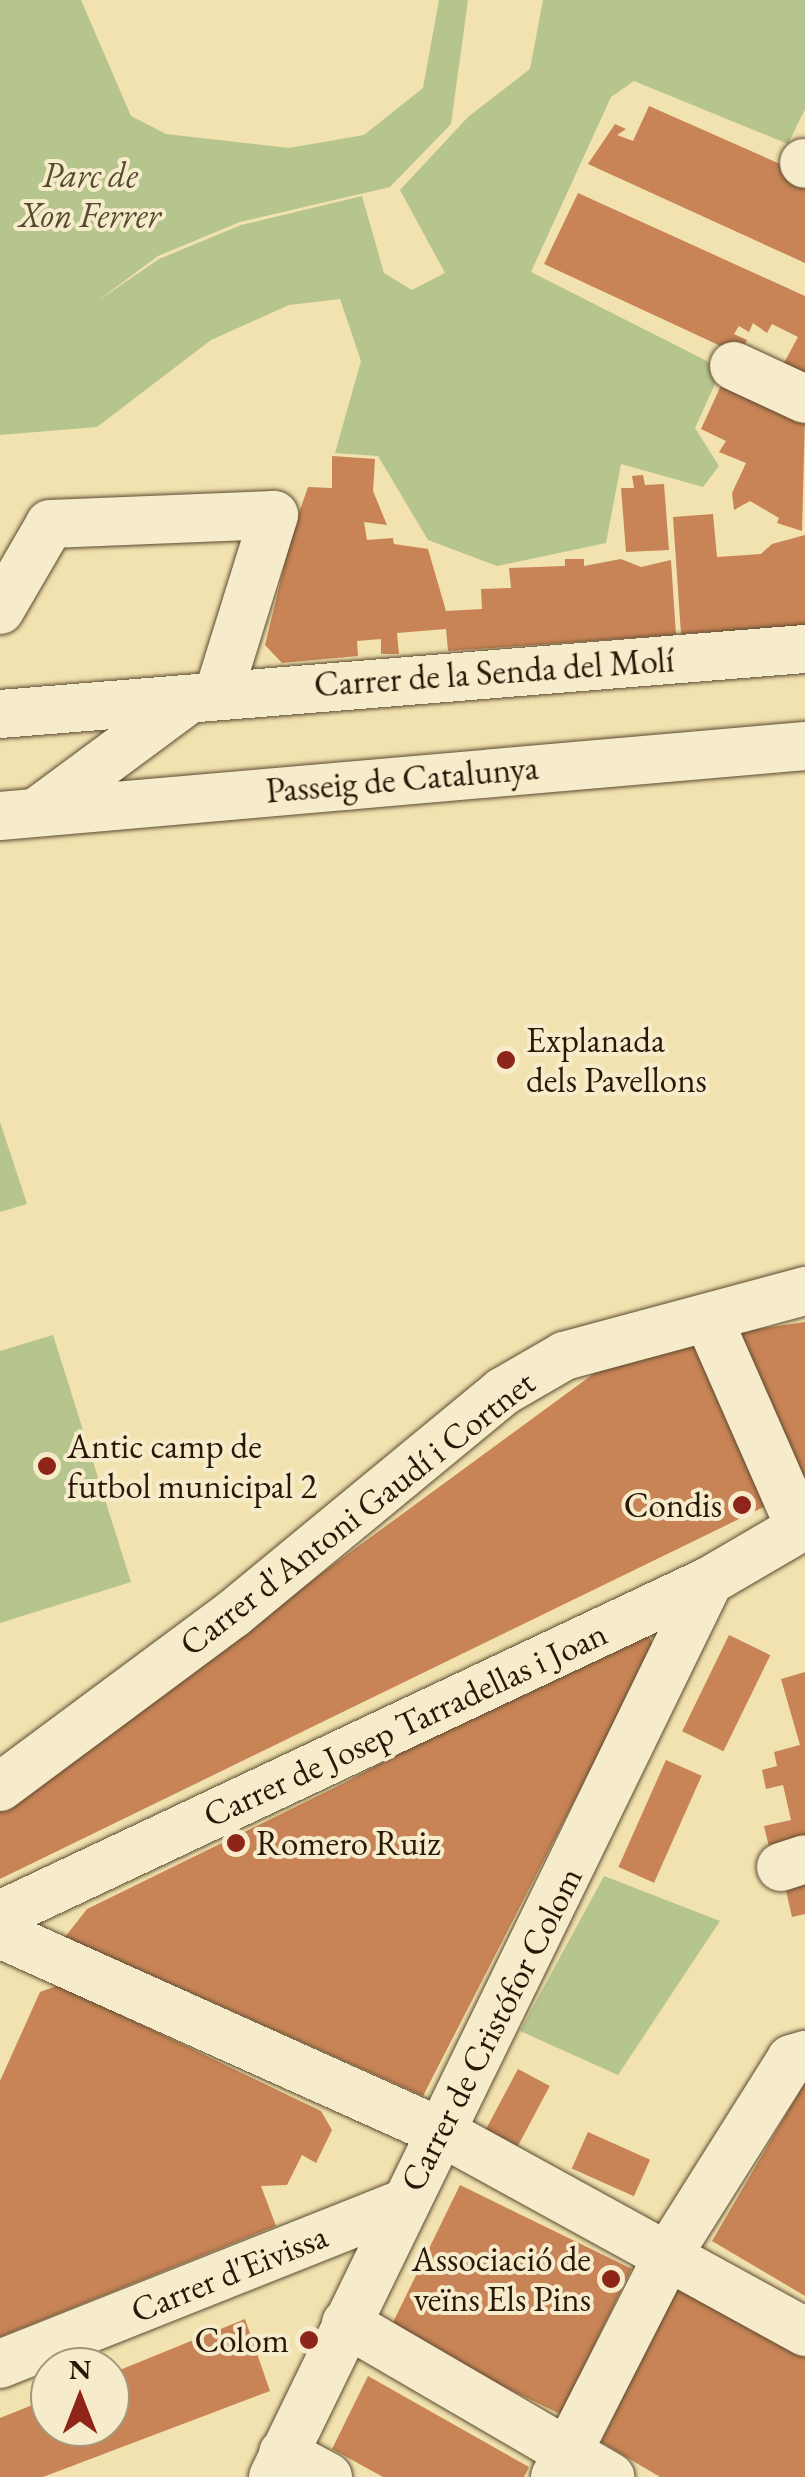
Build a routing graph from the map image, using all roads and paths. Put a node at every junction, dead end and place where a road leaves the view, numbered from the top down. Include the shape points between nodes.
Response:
1 (734, 366) dead end
2 (805, 399) edge
3 (0, 610) edge
4 (805, 649) edge
5 (202, 698) junction
6 (0, 714) edge
7 (805, 746) edge
8 (17, 815) edge
9 (805, 1292) edge
10 (708, 1318) junction
11 (802, 1526) edge
12 (710, 1581) junction
13 (0, 1787) edge
14 (3, 1938) edge
15 (798, 2057) edge
16 (445, 2134) junction
17 (402, 2204) junction
18 (669, 2253) junction
19 (346, 2323) junction
20 (805, 2332) edge
21 (0, 2364) edge
22 (278, 2465) edge
23 (561, 2465) edge
24 (328, 2477) edge
25 (611, 2477) edge

1 - 2 street
3 - 5 street via 50,524 274,514
4 - 5 street, Carrer de la Senda del Molí
5 - 6 street, Carrer de la Senda del Molí
5 - 8 street
7 - 8 street, Passeig de Catalunya
9 - 10 street, Carrer d'Antoni Gaudí i Cortnet
10 - 11 street
10 - 13 street, Carrer d'Antoni Gaudí i Cortnet via 564,1356 502,1392 233,1614
11 - 12 street, Carrer de Josep Tarradellas i Joan
12 - 14 street, Carrer de Josep Tarradellas i Joan
12 - 16 street, Carrer de Cristófor Colom
14 - 16 street
15 - 18 street
16 - 17 street, Carrer de Cristófor Colom
16 - 18 street
17 - 19 street, Carrer de Cristófor Colom
17 - 21 street, Carrer d'Eivissa
18 - 20 street
18 - 23 street
19 - 22 street, Carrer de Cristófor Colom
19 - 23 street
22 - 24 street
23 - 25 street

